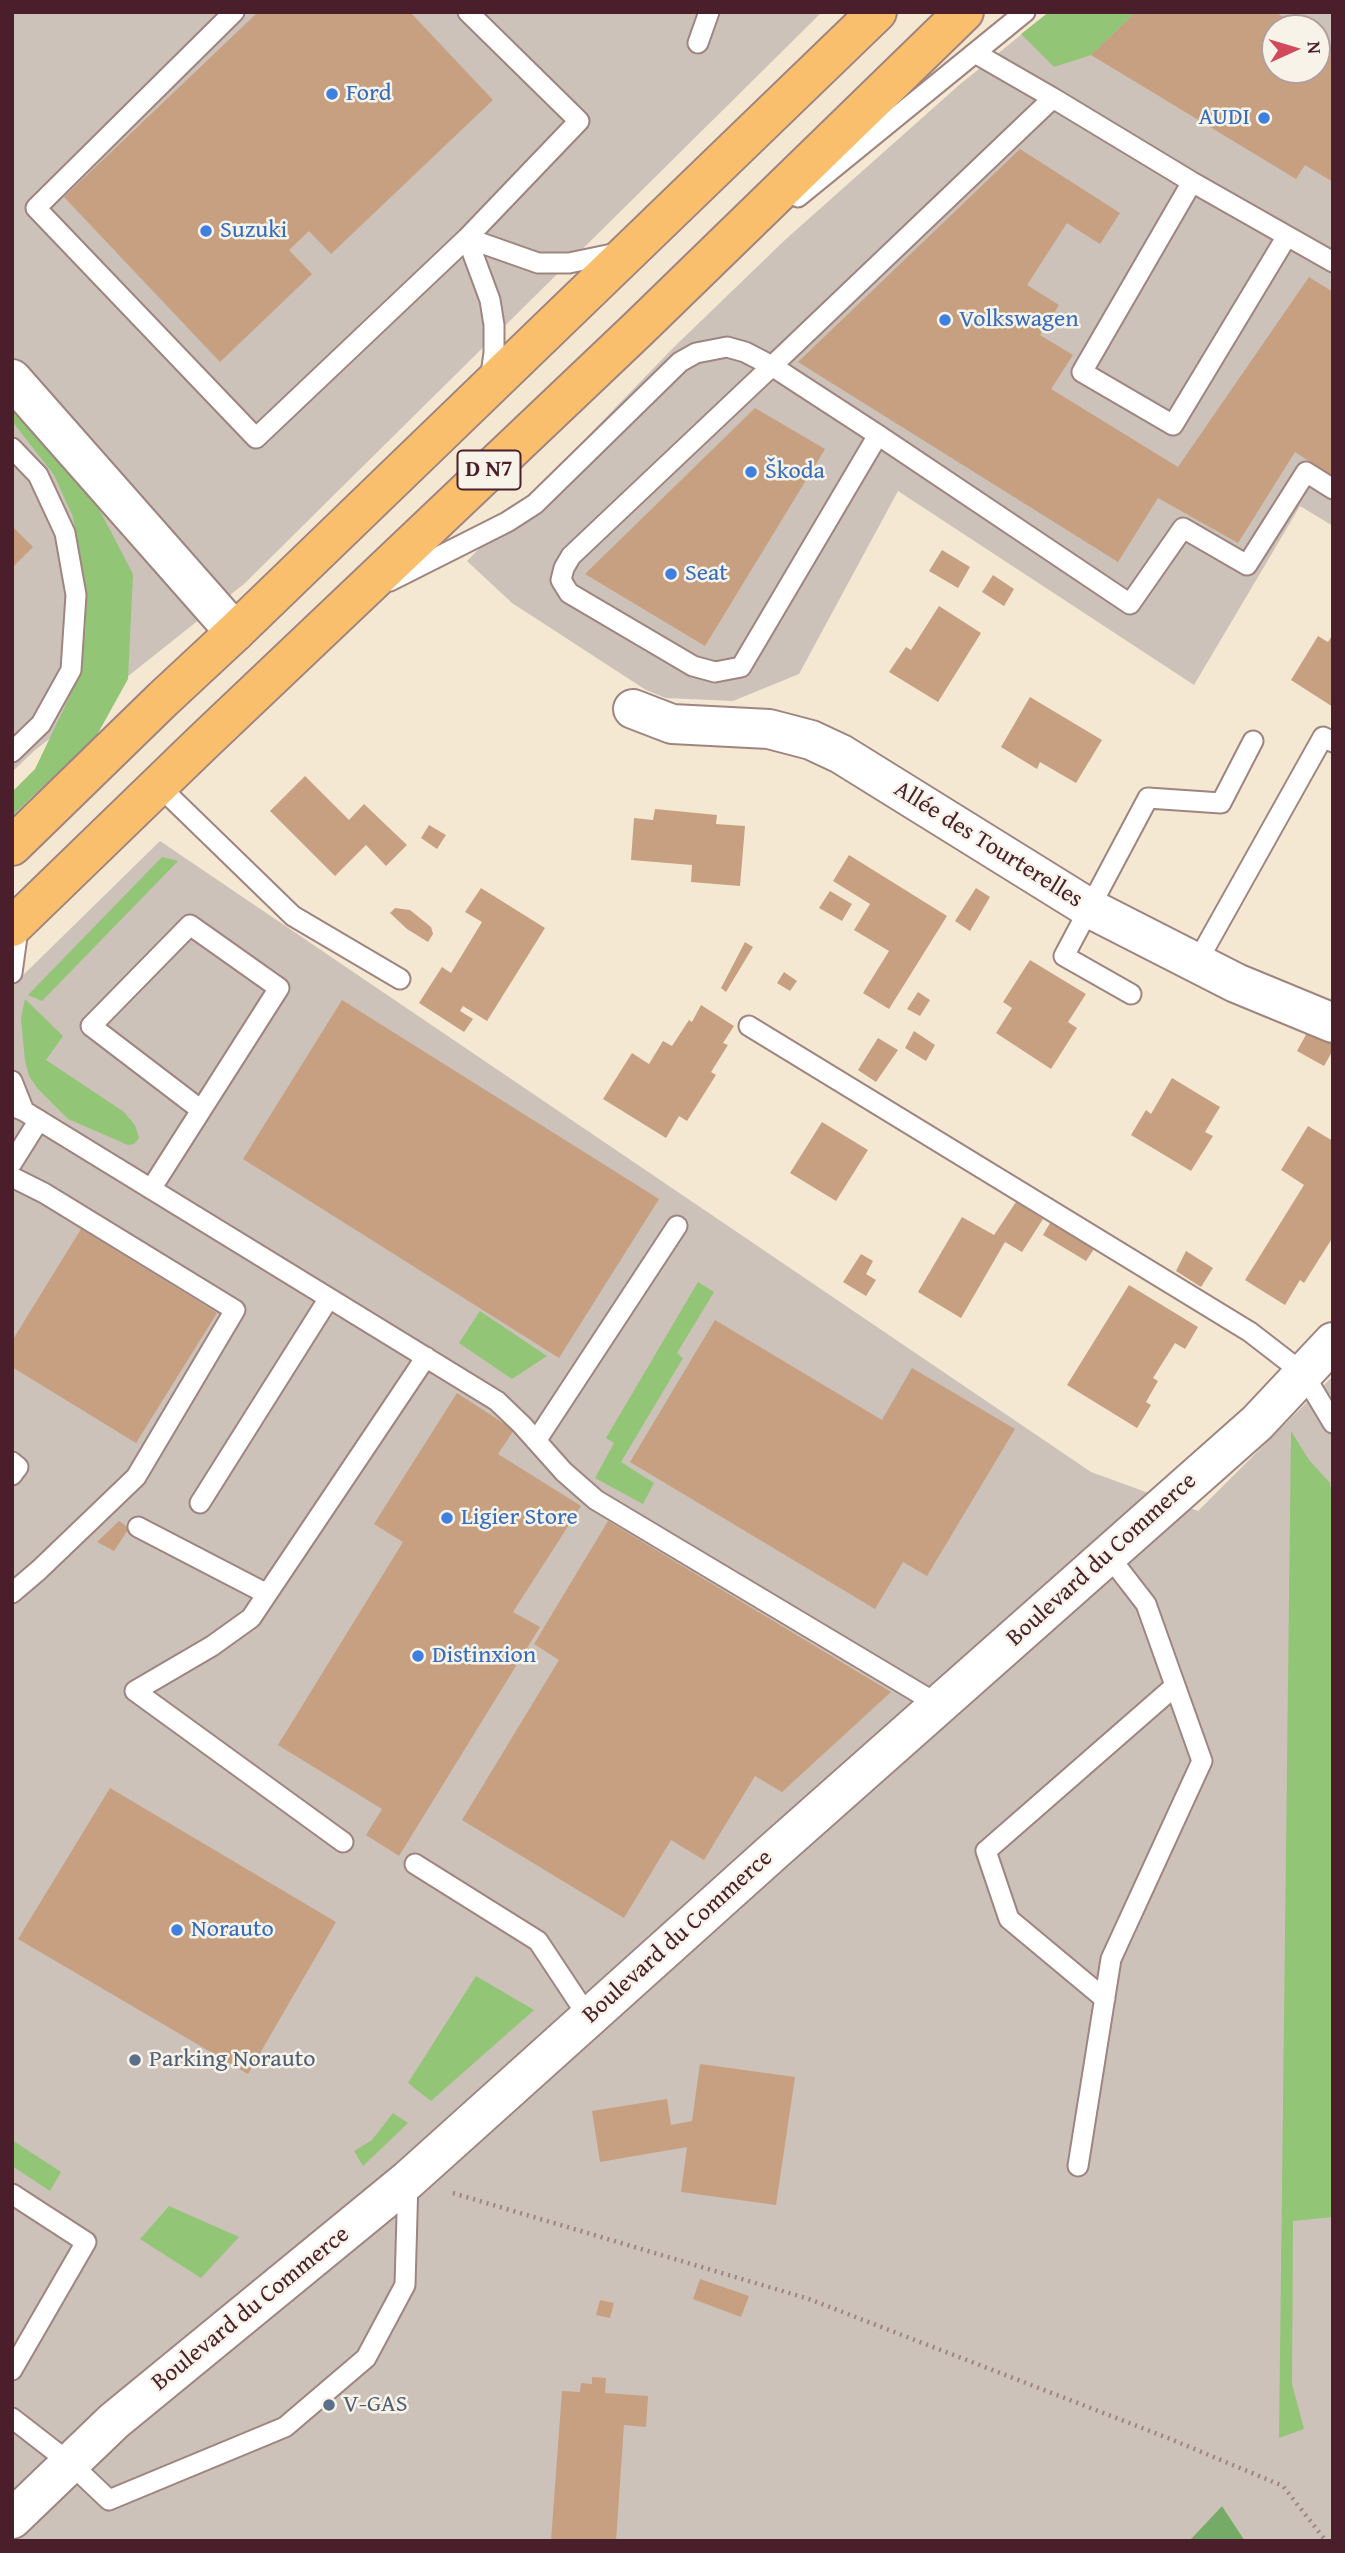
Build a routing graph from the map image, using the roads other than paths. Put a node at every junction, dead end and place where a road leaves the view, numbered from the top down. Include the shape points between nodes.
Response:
1 (234, 12) edge
2 (468, 12) edge
3 (709, 12) edge
4 (877, 12) edge
5 (964, 12) edge
6 (1025, 12) edge
7 (698, 43) dead end
8 (975, 53) junction
9 (1054, 98) junction
10 (1192, 182) junction
11 (1287, 236) junction
12 (467, 238) junction
13 (631, 250) junction
14 (1333, 262) edge
15 (638, 329) junction
16 (765, 362) junction
17 (12, 379) edge
18 (489, 386) junction
19 (878, 435) junction
20 (12, 449) edge
21 (1333, 489) edge
22 (355, 598) junction
23 (235, 632) junction
24 (633, 709) dead end
25 (1253, 741) dead end
26 (1333, 742) edge
27 (12, 752) edge
28 (158, 785) junction
29 (12, 846) edge
30 (1089, 908) junction
31 (16, 923) edge
32 (1196, 964) junction
33 (12, 973) edge
34 (400, 979) dead end
35 (1131, 994) dead end
36 (1333, 1023) edge
37 (749, 1026) dead end
38 (12, 1081) edge
39 (201, 1110) junction
40 (25, 1112) edge
41 (12, 1163) edge
42 (12, 1177) edge
43 (151, 1189) junction
44 (677, 1226) dead end
45 (329, 1298) junction
46 (1333, 1342) edge
47 (426, 1357) junction
48 (1303, 1373) junction
49 (1333, 1423) edge
50 (536, 1441) junction
51 (12, 1462) edge
52 (12, 1475) edge
53 (200, 1503) dead end
54 (138, 1527) dead end
55 (1108, 1555) junction
56 (12, 1592) edge
57 (267, 1594) junction
58 (1175, 1686) junction
59 (939, 1705) junction
60 (343, 1842) dead end
61 (415, 1864) dead end
62 (1105, 1999) junction
63 (589, 2018) junction
64 (1078, 2165) dead end
65 (408, 2180) junction
66 (12, 2194) edge
67 (12, 2370) edge
68 (12, 2418) edge
69 (70, 2463) junction
70 (12, 2519) edge

1 - 12 lane via 36,208 256,438
2 - 12 lane via 579,121
3 - 7 lane
4 - 13 main road, D N7
5 - 15 main road, D N7
6 - 8 lane
8 - 9 lane
8 - 15 lane
9 - 10 lane
9 - 16 lane
10 - 11 lane
10 - 11 lane via 1082,372 1172,425
11 - 14 lane
12 - 13 lane via 538,263 569,263
12 - 18 lane via 492,313 494,353
13 - 18 main road, D N7
15 - 22 main road, D N7
16 - 19 lane
16 - 19 lane via 571,556 561,580 569,593 693,666 715,672 741,667
16 - 22 lane via 727,347 680,362 535,504
17 - 23 street
18 - 23 main road, D N7
19 - 21 lane via 1130,604 1183,528 1247,565 1306,472
20 - 27 lane via 38,475 65,533 76,595 71,670 41,724
22 - 28 main road, D N7
23 - 29 main road, D N7
24 - 30 street, Allée des Tourterelles via 672,724 769,729 821,745
25 - 30 lane via 1221,803 1148,798
26 - 32 lane via 1323,737
28 - 31 main road, D N7
28 - 34 lane via 293,916
30 - 32 street, Allée des Tourterelles
30 - 35 lane via 1064,956
31 - 33 lane
32 - 36 street, Allée des Tourterelles
37 - 48 lane via 1250,1332
38 - 40 lane
39 - 39 lane via 279,988 190,925 91,1026
39 - 43 lane
40 - 41 lane
40 - 43 lane
42 - 56 lane via 235,1310 136,1477
43 - 45 lane
44 - 50 lane
45 - 47 lane
45 - 53 lane
46 - 48 street, Boulevard du Commerce
47 - 50 lane via 497,1401
47 - 57 lane
48 - 49 lane
48 - 55 street, Boulevard du Commerce via 1257,1423
50 - 59 lane via 596,1500
51 - 52 lane via 18,1467
54 - 57 lane
55 - 58 lane via 1146,1604
55 - 59 street, Boulevard du Commerce
57 - 60 lane via 251,1618 135,1691
58 - 62 lane via 1202,1761 1111,1959
58 - 62 lane via 986,1851 1009,1919
59 - 63 street, Boulevard du Commerce
61 - 63 lane via 538,1941
62 - 64 lane
63 - 65 street, Boulevard du Commerce
65 - 69 street, Boulevard du Commerce via 114,2421
65 - 69 lane via 405,2285 366,2358 285,2427 109,2500
66 - 67 lane via 86,2242
68 - 69 lane
69 - 70 street, Boulevard du Commerce

